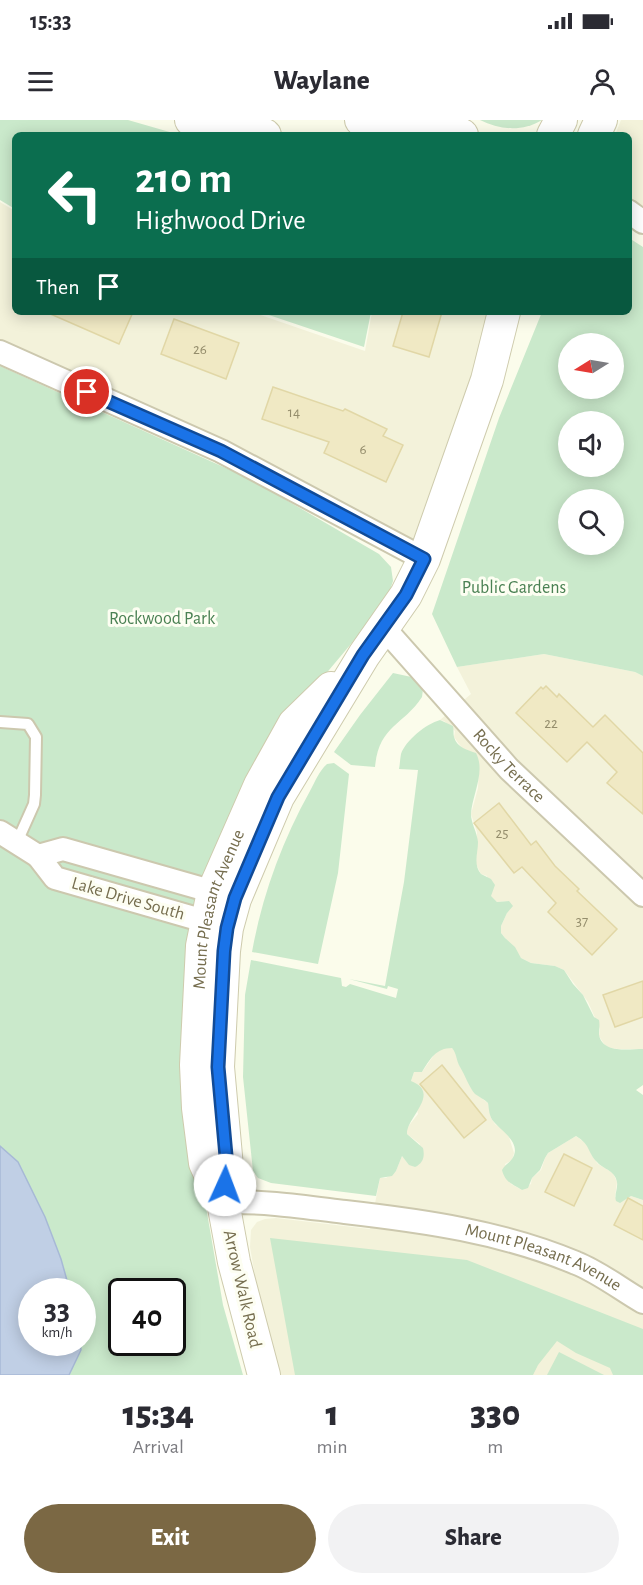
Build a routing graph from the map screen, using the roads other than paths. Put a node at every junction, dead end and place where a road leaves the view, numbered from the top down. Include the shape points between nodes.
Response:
1 (191, 120) edge
2 (361, 120) edge
3 (250, 132) edge
4 (442, 132) edge
5 (503, 315) edge
6 (517, 315) edge
7 (0, 352) edge
8 (487, 380) junction
9 (424, 559) junction
10 (384, 628) junction
11 (0, 722) edge
12 (8, 837) edge
13 (38, 855) junction
14 (643, 895) edge
15 (220, 910) junction
16 (223, 1202) junction
17 (643, 1302) edge
18 (264, 1375) edge

1 - 3 street
2 - 4 street
5 - 8 street, Mount Pleasant Avenue
6 - 8 street, Mount Pleasant Avenue
7 - 9 street via 221,451
8 - 9 street, Mount Pleasant Avenue
9 - 10 street, Mount Pleasant Avenue
10 - 14 street, Rocky Terrace via 509,769
10 - 15 street, Mount Pleasant Avenue via 363,655 294,724 260,785
11 - 12 lane via 27,724 36,737 34,804
12 - 13 street, Lake Drive South
13 - 15 street, Lake Drive South via 63,849
13 - 15 street, Lake Drive South via 55,878
15 - 16 street, Mount Pleasant Avenue via 202,946 196,1065 205,1163
16 - 17 street, Mount Pleasant Avenue via 255,1201 458,1227 578,1263
16 - 18 street, Arrow Walk Road

